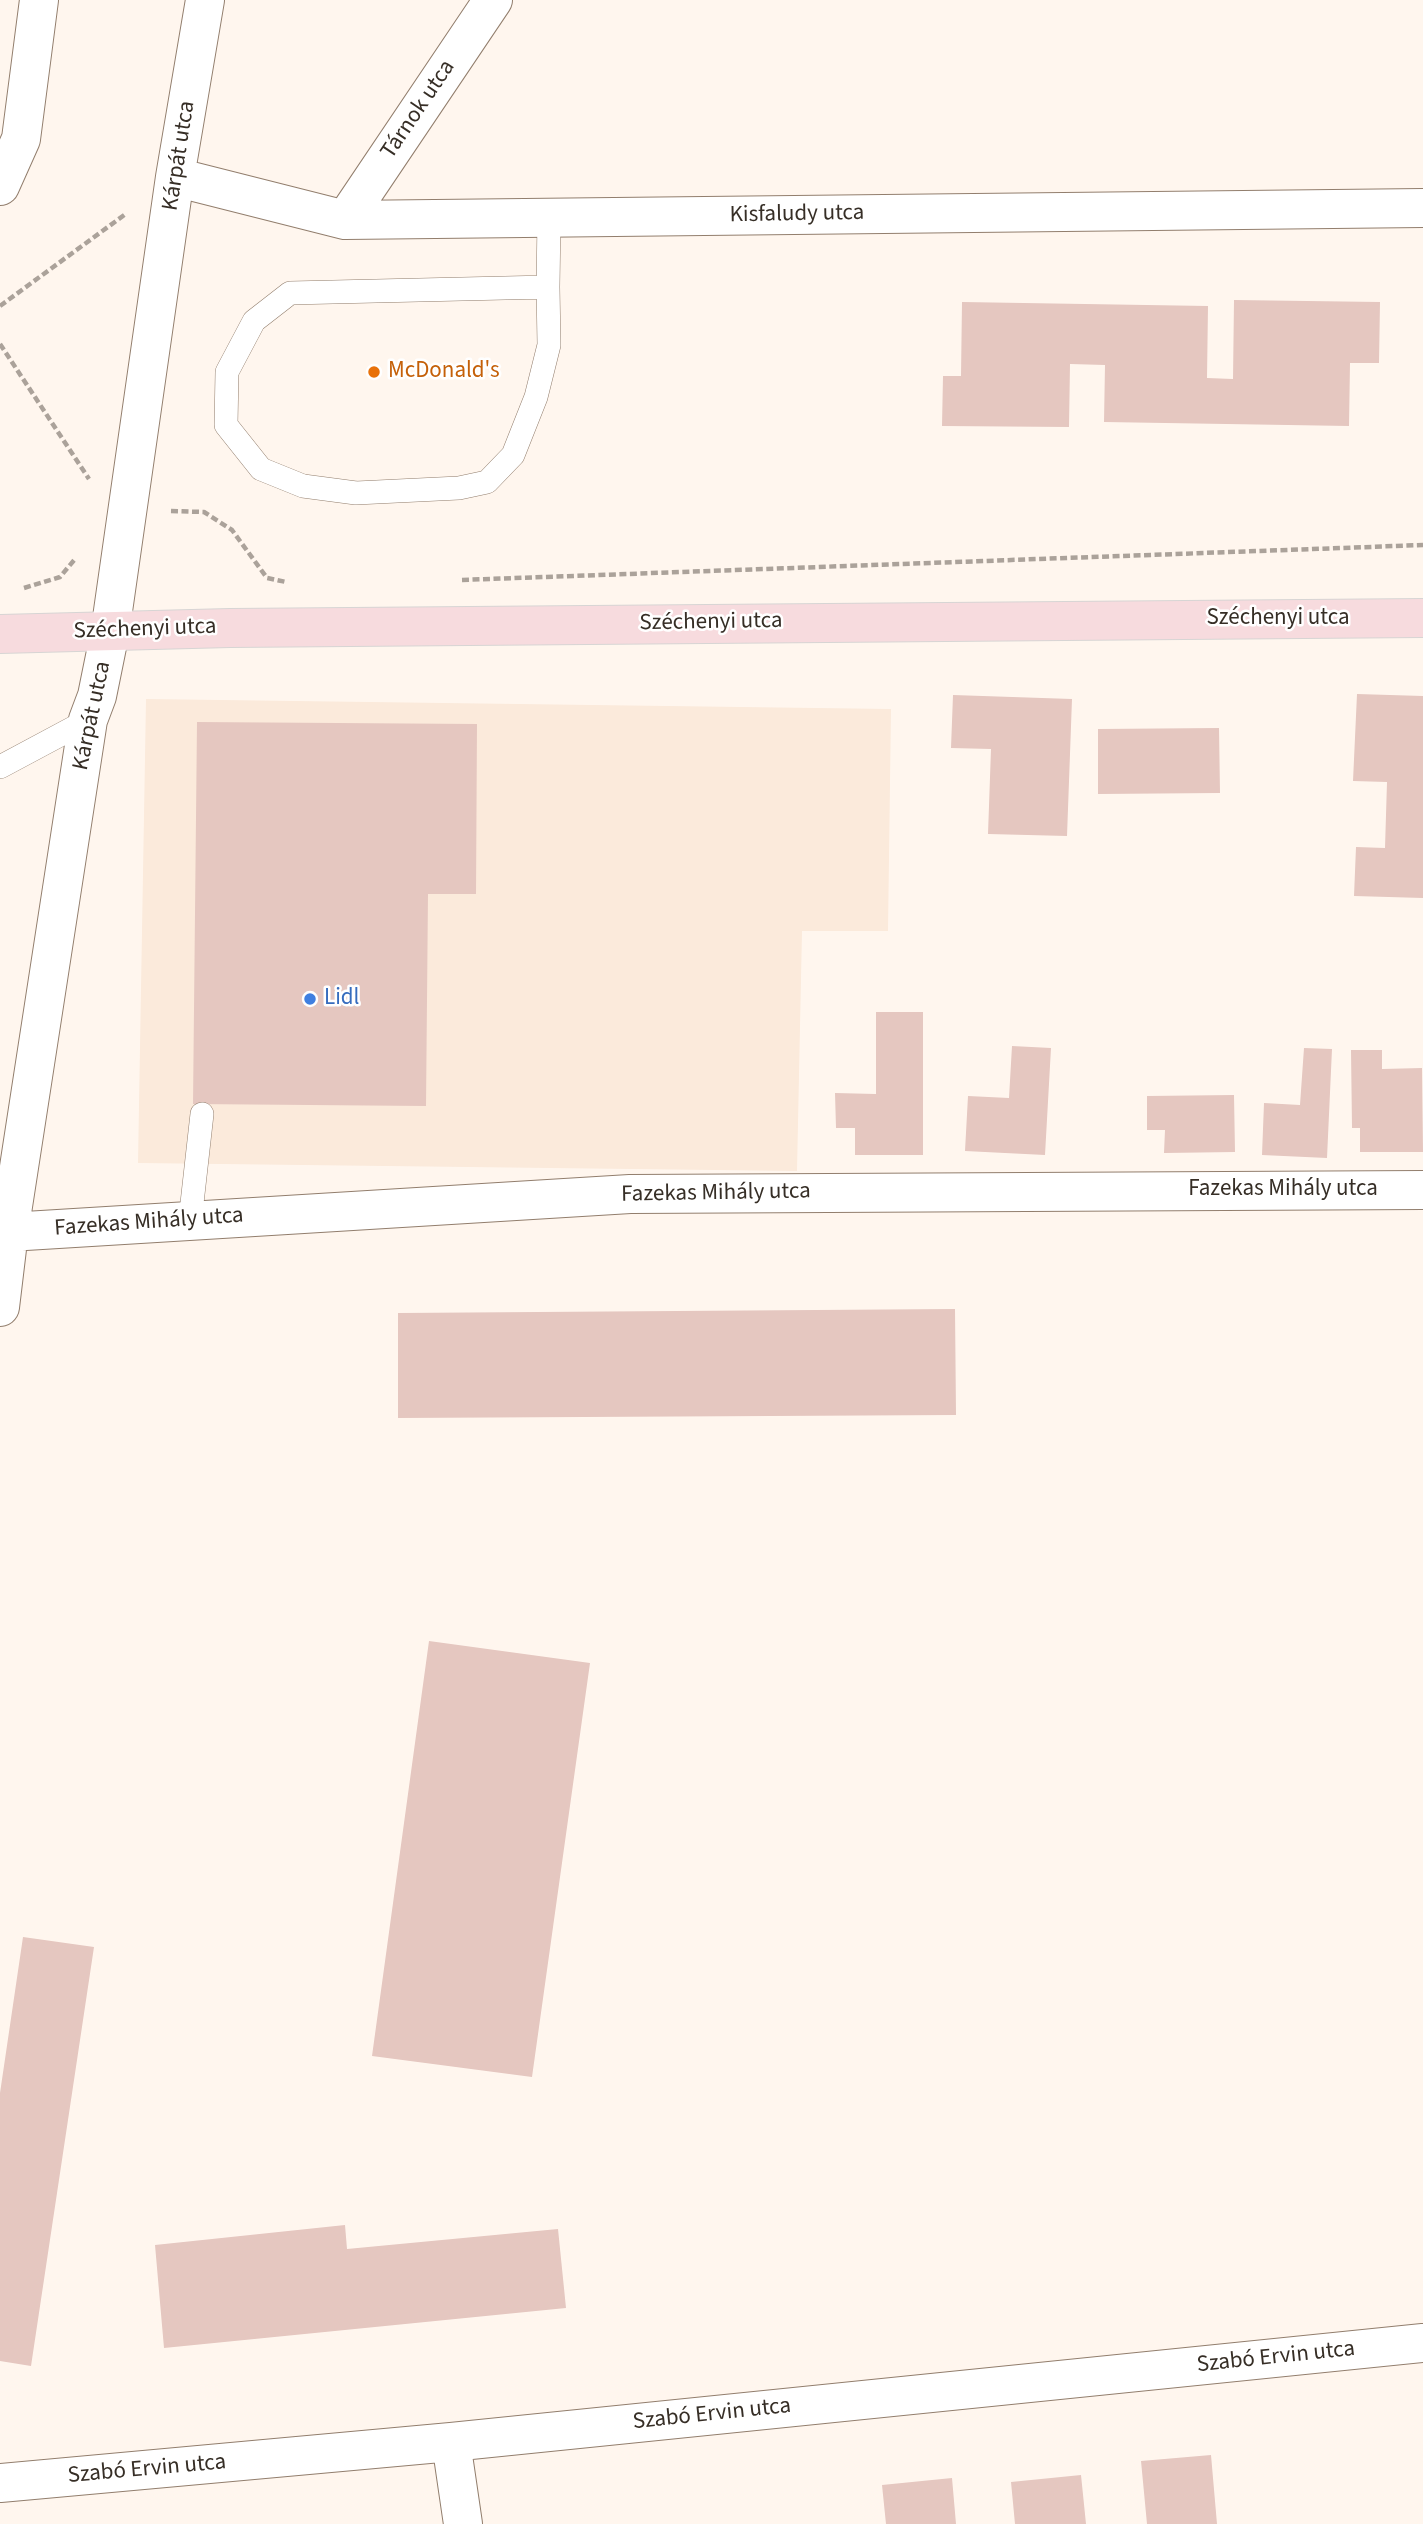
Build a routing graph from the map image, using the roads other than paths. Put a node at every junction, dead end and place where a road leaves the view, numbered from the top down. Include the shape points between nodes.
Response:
1 (39, 0) edge
2 (205, 0) edge
3 (493, 0) edge
4 (175, 177) junction
5 (0, 186) edge
6 (1423, 208) edge
7 (549, 218) junction
8 (345, 220) junction
9 (548, 287) junction
10 (1423, 618) edge
11 (110, 632) junction
12 (0, 634) edge
13 (88, 720) junction
14 (0, 767) edge
15 (202, 1114) dead end
16 (1423, 1189) edge
17 (190, 1221) junction
18 (5, 1231) edge
19 (0, 1307) edge
20 (1423, 2343) edge
21 (451, 2442) junction
22 (0, 2483) edge
23 (463, 2524) edge

1 - 5 street via 22,139
2 - 4 street, Kárpát utca
3 - 8 street, Tárnok utca
4 - 8 street, Kisfaludy utca
4 - 11 street, Kárpát utca via 120,512
6 - 7 street, Kisfaludy utca
7 - 8 street, Kisfaludy utca
7 - 9 lane
9 - 9 lane via 290,293 254,321 227,372 226,425 261,469 303,486 356,493 459,488 487,482 513,455 536,397 549,345
10 - 11 main road, Széchenyi utca
11 - 12 main road, Széchenyi utca
11 - 13 street, Kárpát utca
13 - 14 lane
13 - 18 street, Kárpát utca
15 - 17 lane
16 - 17 street, Fazekas Mihály utca via 630,1194
17 - 18 street, Fazekas Mihály utca
18 - 19 street, Kárpát utca
20 - 21 street, Szabó Ervin utca
21 - 22 street, Szabó Ervin utca
21 - 23 street

